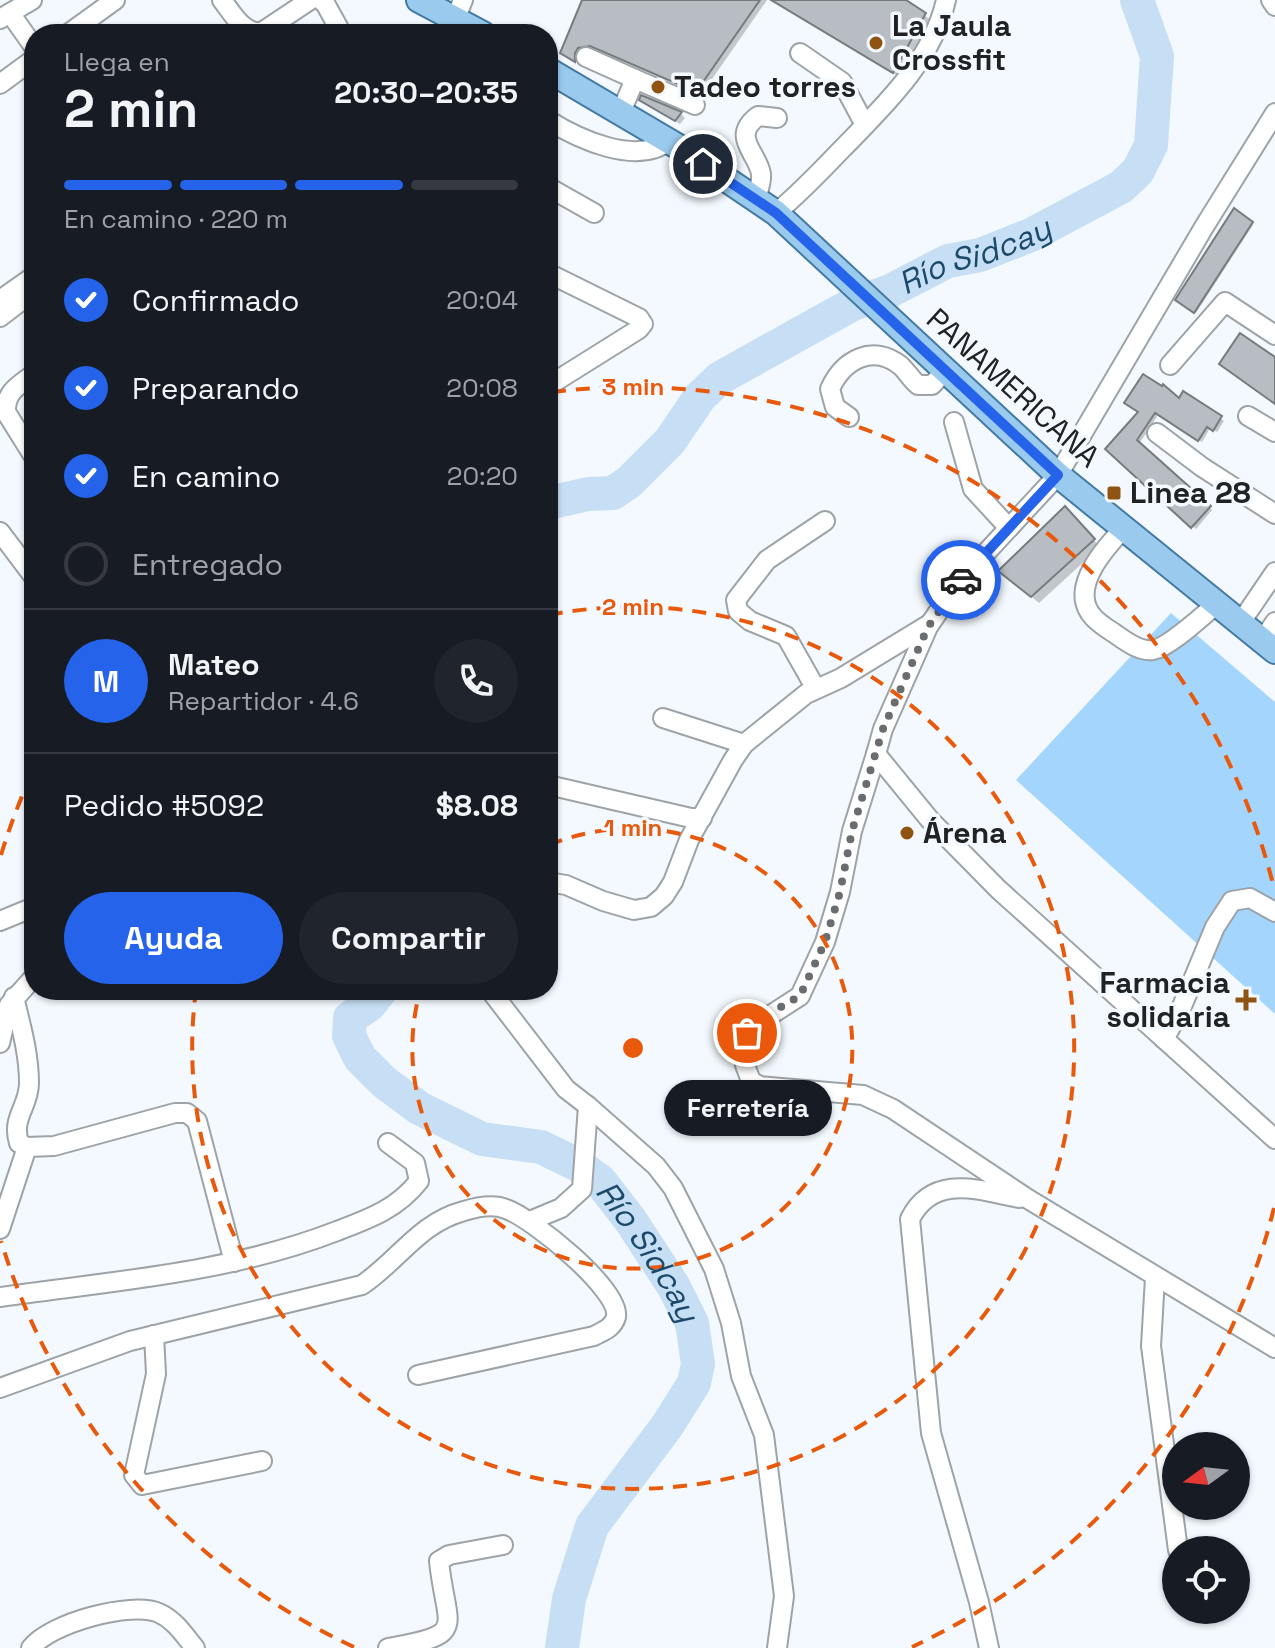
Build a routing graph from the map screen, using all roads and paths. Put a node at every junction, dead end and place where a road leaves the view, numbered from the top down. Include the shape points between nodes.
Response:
1 (32, 0) edge
2 (222, 0) edge
3 (310, 0) edge
4 (321, 0) edge
5 (419, 0) edge
6 (946, 0) edge
7 (1271, 0) edge
8 (107, 2) edge
9 (1275, 6) edge
10 (5, 16) edge
11 (456, 18) edge
12 (80, 24) edge
13 (241, 24) edge
14 (273, 24) edge
15 (336, 24) edge
16 (24, 36) edge
17 (800, 53) dead end
18 (586, 57) dead end
19 (24, 66) edge
20 (558, 76) edge
21 (635, 79) junction
22 (0, 84) edge
23 (695, 105) dead end
24 (621, 112) junction
25 (1275, 113) edge
26 (777, 118) dead end
27 (558, 125) edge
28 (865, 125) junction
29 (669, 141) junction
30 (558, 193) edge
31 (766, 206) junction
32 (594, 213) dead end
33 (558, 279) edge
34 (24, 283) edge
35 (24, 299) edge
36 (0, 300) edge
37 (0, 317) edge
38 (1275, 335) edge
39 (1170, 365) dead end
40 (945, 371) junction
41 (558, 380) edge
42 (24, 382) edge
43 (1248, 416) dead end
44 (849, 417) dead end
45 (954, 422) dead end
46 (1275, 432) edge
47 (1157, 433) dead end
48 (24, 441) edge
49 (1058, 475) junction
50 (1275, 514) edge
51 (825, 521) dead end
52 (1009, 528) junction
53 (1124, 528) junction
54 (0, 532) edge
55 (24, 564) edge
56 (1275, 572) edge
57 (1218, 603) junction
58 (1241, 622) junction
59 (930, 624) junction
60 (1271, 638) edge
61 (816, 689) junction
62 (663, 718) dead end
63 (744, 744) junction
64 (876, 754) junction
65 (558, 787) edge
66 (702, 818) junction
67 (558, 884) edge
68 (24, 911) edge
69 (1275, 912) edge
70 (0, 921) edge
71 (24, 987) edge
72 (14, 997) junction
73 (498, 1000) edge
74 (1164, 1039) junction
75 (0, 1043) edge
76 (588, 1106) junction
77 (1275, 1139) edge
78 (388, 1143) dead end
79 (27, 1147) junction
80 (1028, 1199) junction
81 (530, 1221) junction
82 (0, 1229) edge
83 (234, 1262) junction
84 (1155, 1278) junction
85 (0, 1297) edge
86 (154, 1335) junction
87 (1275, 1348) edge
88 (418, 1375) dead end
89 (0, 1388) edge
90 (262, 1461) dead end
91 (1176, 1536) edge
92 (503, 1545) dead end
93 (31, 1648) edge
94 (195, 1648) edge
95 (388, 1648) edge
96 (777, 1648) edge
97 (989, 1648) edge

1 - 10 street
2 - 13 street
3 - 14 street
4 - 15 street
5 - 11 main road
6 - 28 street via 920,60 900,90
7 - 9 street
8 - 12 street
10 - 16 street
17 - 28 street via 842,82
18 - 21 street
19 - 22 street
20 - 24 main road, PANAMERICANA
21 - 23 street
21 - 24 street
24 - 29 main road, PANAMERICANA
25 - 49 street
26 - 31 street via 758,116 747,130
27 - 29 street via 620,151
28 - 31 street
29 - 31 main road, PANAMERICANA
30 - 32 street
31 - 40 main road, PANAMERICANA
33 - 41 street via 643,324
34 - 36 street
35 - 37 street
38 - 39 street via 1225,302
40 - 44 street via 932,385 918,385 901,366 868,354 845,366 830,389 835,407
40 - 49 main road, PANAMERICANA
42 - 48 street via 9,393 6,404
43 - 46 street
45 - 52 street via 973,489
47 - 50 street
49 - 52 street
49 - 53 main road, PANAMERICANA
51 - 61 street via 767,560 736,600 738,611 750,621 786,636
52 - 59 street via 957,584
53 - 57 main road, PANAMERICANA
53 - 57 street via 1104,549 1086,582 1089,613 1104,626 1130,644 1153,650
54 - 55 street
56 - 58 street
57 - 58 main road, PANAMERICANA
58 - 60 main road, PANAMERICANA
59 - 61 street
59 - 64 street
61 - 63 street
62 - 63 street
63 - 66 street
64 - 74 street via 930,820 998,889
64 - 80 street via 825,942 800,996 747,1033 745,1065 751,1081 760,1086 863,1095 893,1109
65 - 66 street
66 - 67 street via 673,882 651,907 634,910
68 - 70 street
69 - 74 street via 1250,898 1232,901
71 - 72 street
72 - 75 street
72 - 79 street via 30,1085 16,1133
73 - 76 street via 566,1089
74 - 77 street
76 - 81 street via 582,1189 561,1208
76 - 96 street via 656,1166 673,1188 725,1298 741,1376 769,1463 784,1596
78 - 83 street via 415,1163 419,1181 406,1198 379,1215 315,1240
79 - 82 street
79 - 83 street via 54,1146 159,1115 187,1113 197,1121
80 - 84 street
80 - 97 street via 959,1186 930,1195 910,1219 931,1433
81 - 86 street via 492,1206 464,1211 432,1223 362,1285
81 - 88 street via 565,1248 613,1300 616,1316 611,1327 594,1336
83 - 85 street
84 - 87 street
84 - 91 street via 1151,1346
86 - 89 street
86 - 90 street via 156,1374 134,1475 142,1485
92 - 95 street via 439,1561 449,1618 446,1630 429,1641
93 - 94 street via 58,1628 139,1609 170,1619

